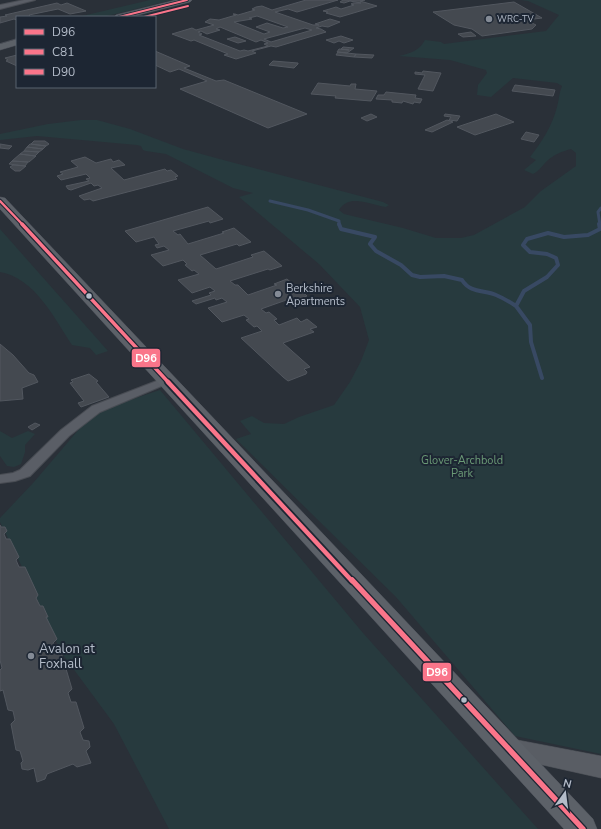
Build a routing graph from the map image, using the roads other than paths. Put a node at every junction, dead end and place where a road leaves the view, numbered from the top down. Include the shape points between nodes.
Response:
1 (32, 0) edge
2 (187, 0) edge
3 (0, 7) edge
4 (123, 16) edge
5 (16, 42) edge
6 (0, 46) edge
7 (0, 201) edge
8 (167, 380) junction
9 (0, 479) edge
10 (507, 748) junction
11 (601, 767) edge
12 (583, 829) edge

1 - 3 street
2 - 4 main road
5 - 6 main road
7 - 8 main road
8 - 9 street via 96,409 65,433 25,473
8 - 10 main road
10 - 11 street
10 - 12 main road

